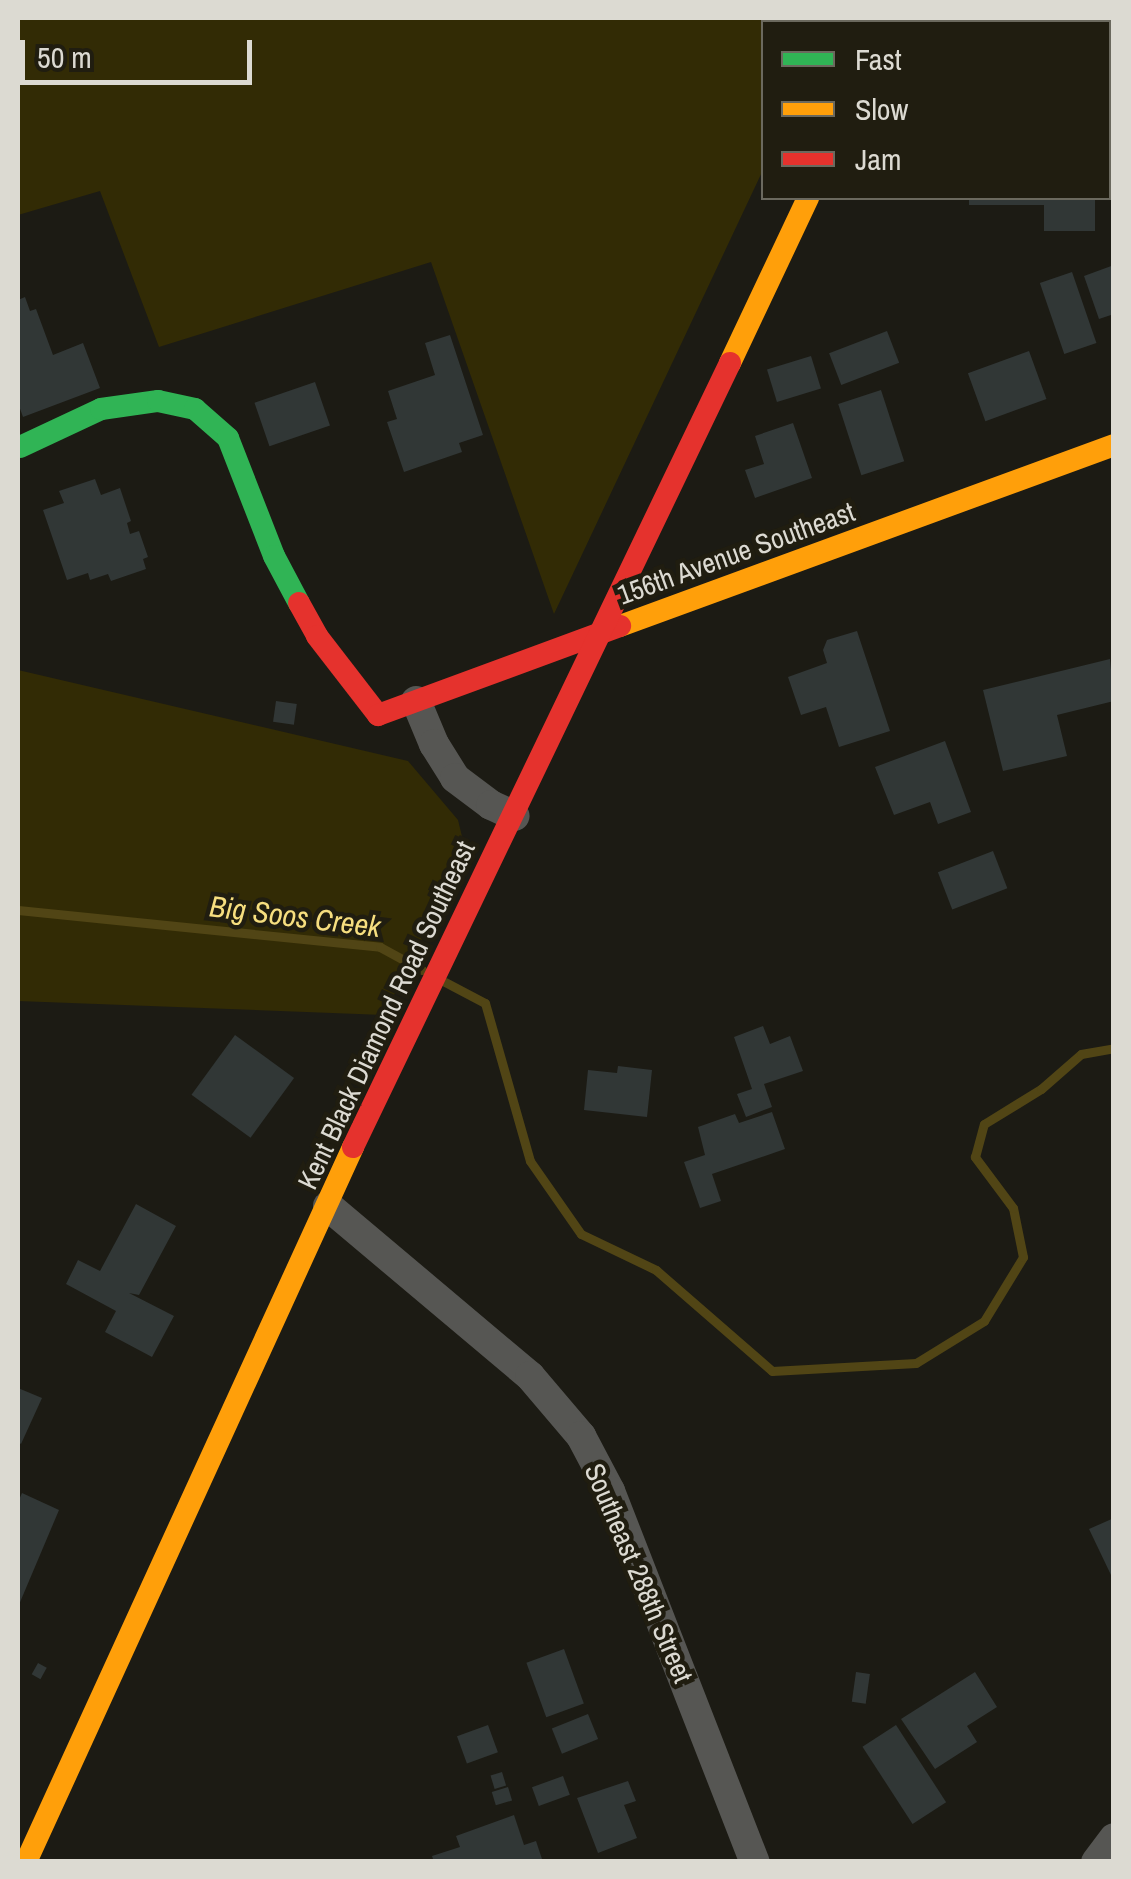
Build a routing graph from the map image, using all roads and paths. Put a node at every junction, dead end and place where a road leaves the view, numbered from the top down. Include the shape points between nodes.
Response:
1 (807, 200) edge
2 (1114, 445) edge
3 (20, 446) edge
4 (602, 634) junction
5 (416, 701) junction
6 (514, 816) junction
7 (328, 1206) junction
8 (1114, 1838) edge
9 (755, 1861) edge
10 (26, 1862) edge
11 (1096, 1862) edge

1 - 4 street, Kent Black Diamond Road Southeast
2 - 4 street, 156th Avenue Southeast
3 - 5 street, 156th Avenue Southeast via 101,409 158,401 196,408 228,438 274,556 309,620 378,715
4 - 5 street, 156th Avenue Southeast
4 - 6 street, Kent Black Diamond Road Southeast
5 - 6 street via 455,778
6 - 7 street, Kent Black Diamond Road Southeast
7 - 9 street, Southeast 288th Street via 530,1376 581,1436 610,1491
7 - 10 street, Kent Black Diamond Road Southeast
8 - 11 street

